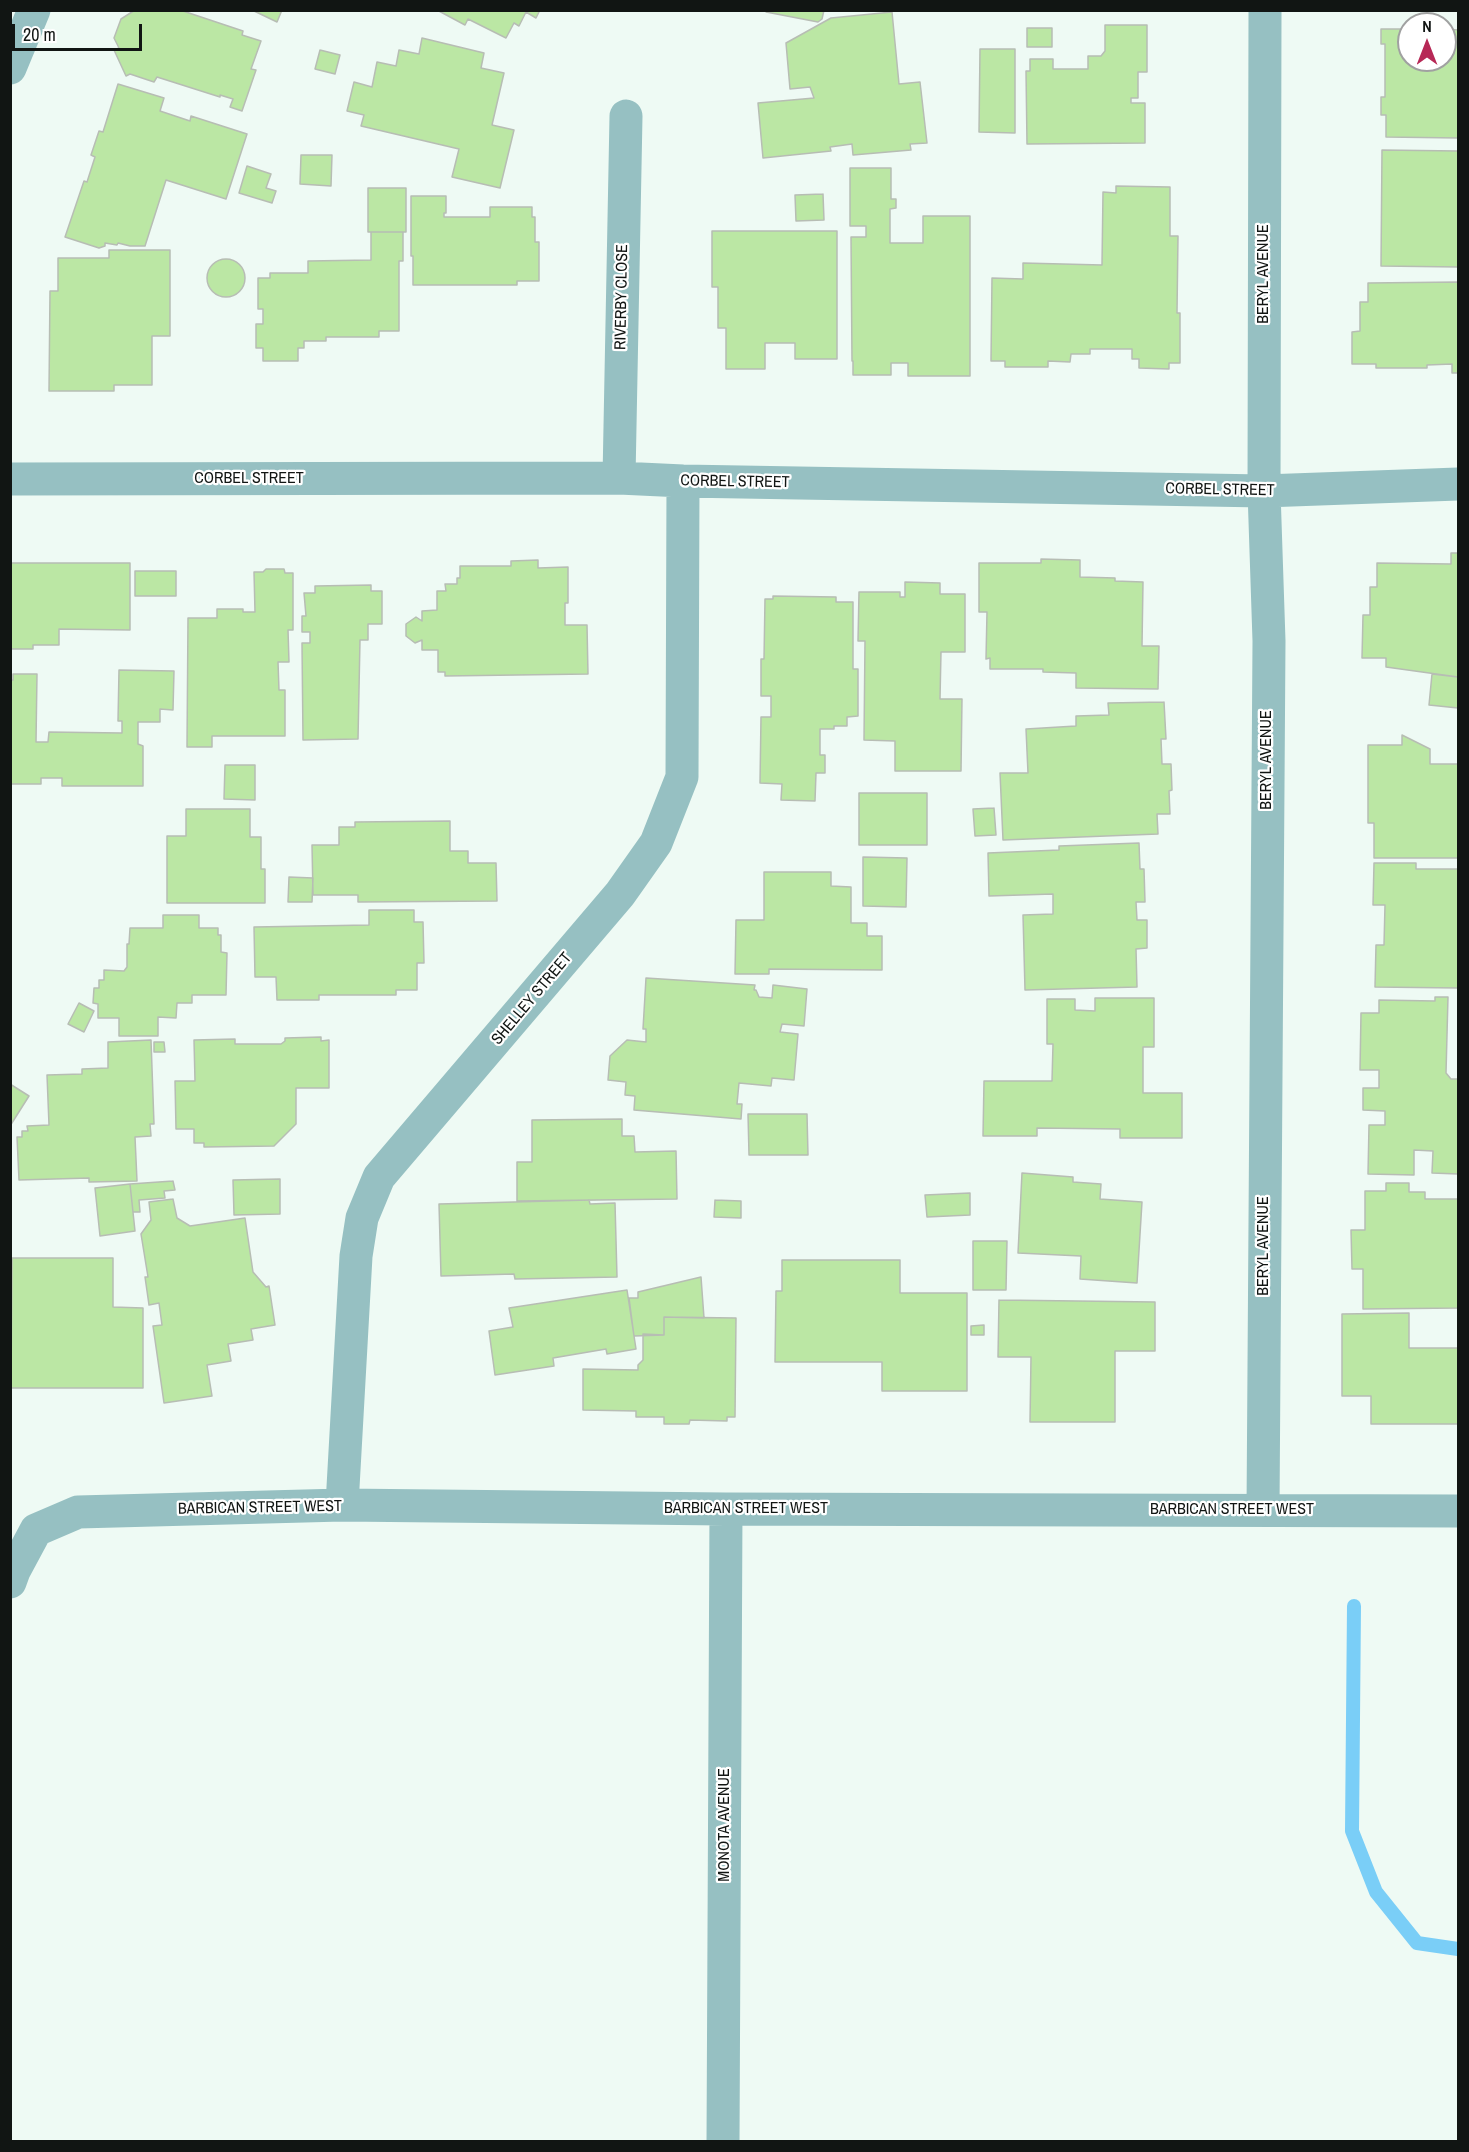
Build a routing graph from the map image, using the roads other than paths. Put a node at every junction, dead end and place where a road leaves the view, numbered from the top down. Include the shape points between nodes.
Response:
1 (34, 10) edge
2 (1265, 10) edge
3 (10, 69) edge
4 (626, 116) dead end
5 (620, 478) junction
6 (10, 479) edge
7 (683, 481) junction
8 (1458, 484) edge
9 (1264, 491) junction
10 (342, 1505) junction
11 (726, 1509) junction
12 (1263, 1510) junction
13 (1458, 1510) edge
14 (10, 1582) edge
15 (723, 2142) edge

1 - 3 street
2 - 9 street, BERYL AVENUE
4 - 5 street, RIVERBY CLOSE
5 - 6 street, CORBEL STREET
5 - 7 street, CORBEL STREET
7 - 9 street, CORBEL STREET
7 - 10 street, SHELLEY STREET via 682,777 656,843 620,894 379,1177 362,1218 356,1256
8 - 9 street, CORBEL STREET
9 - 12 street, BERYL AVENUE via 1269,641
10 - 11 street, BARBICAN STREET WEST
10 - 14 street, BARBICAN STREET WEST via 78,1512 36,1530
11 - 12 street, BARBICAN STREET WEST
11 - 15 street, MONOTA AVENUE
12 - 13 street, BARBICAN STREET WEST

